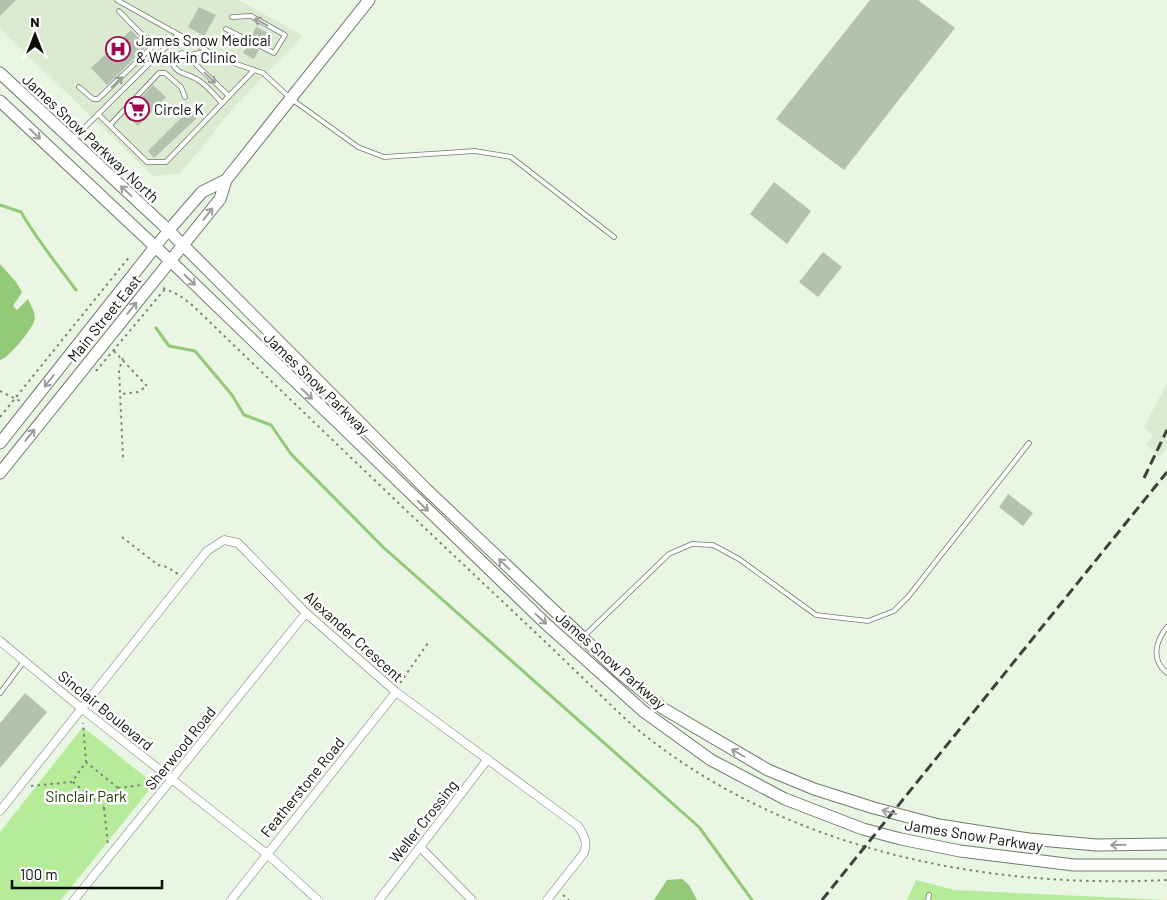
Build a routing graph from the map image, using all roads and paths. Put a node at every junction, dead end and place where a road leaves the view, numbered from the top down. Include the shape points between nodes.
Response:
1 (116, 0) edge
2 (369, 0) edge
3 (119, 11) dead end
4 (232, 18) dead end
5 (226, 30) dead end
6 (178, 35) junction
7 (206, 51) junction
8 (187, 56) junction
9 (254, 70) junction
10 (0, 74) edge
11 (79, 87) dead end
12 (229, 96) junction
13 (185, 97) dead end
14 (290, 98) junction
15 (0, 101) edge
16 (222, 103) junction
17 (98, 114) junction
18 (110, 125) junction
19 (72, 141) junction
20 (226, 180) junction
21 (165, 227) junction
22 (614, 237) dead end
23 (183, 245) junction
24 (155, 246) junction
25 (130, 256) dead end
26 (170, 261) junction
27 (162, 286) dead end
28 (165, 290) junction
29 (159, 296) dead end
30 (114, 351) dead end
31 (122, 358) junction
32 (0, 390) edge
33 (121, 394) junction
34 (16, 397) junction
35 (28, 408) junction
36 (0, 417) edge
37 (0, 443) edge
38 (1029, 443) dead end
39 (124, 458) dead end
40 (0, 473) edge
41 (122, 537) dead end
42 (185, 579) junction
43 (306, 613) junction
44 (1167, 627) edge
45 (582, 638) junction
46 (0, 641) edge
47 (428, 643) dead end
48 (25, 660) junction
49 (1167, 672) edge
50 (396, 692) junction
51 (0, 693) edge
52 (81, 708) junction
53 (488, 760) junction
54 (86, 762) junction
55 (172, 780) junction
56 (72, 782) junction
57 (19, 787) junction
58 (118, 788) junction
59 (104, 808) junction
60 (0, 811) edge
61 (1167, 844) edge
62 (420, 848) junction
63 (267, 854) junction
64 (109, 856) junction
65 (1167, 865) edge
66 (1167, 880) edge
67 (74, 900) edge
68 (231, 900) edge
69 (318, 900) edge
70 (379, 900) edge
71 (472, 900) edge
72 (547, 900) edge

1 - 6 lane
2 - 14 main road, Main Street East
11 -> 3 lane via 93,99 98,99 151,48 151,44
5 -> 4 lane via 274,53 285,35 251,16
6 - 7 lane
6 - 17 lane
7 - 8 lane
7 - 9 lane
8 -> 12 lane
8 - 16 lane via 182,53 176,56 172,62 174,68 198,80
9 - 12 lane
9 - 14 lane via 263,73
10 - 19 main road, James Snow Parkway North
12 - 16 lane
13 - 18 lane via 181,87 165,73 159,73
14 - 20 main road, Main Street East
14 - 22 lane via 358,147 384,157 475,151 511,157
15 -> 24 main road
16 - 18 lane via 166,162 147,162
17 - 18 lane
17 - 19 lane
21 -> 19 main road, James Snow Parkway North
20 - 21 main road, Main Street East via 202,192
23 -> 20 main road, Main Street East via 220,199
21 - 23 main road, James Snow Parkway
21 - 24 street, Main Street East
23 - 26 main road, Main Street East
45 -> 23 main road, James Snow Parkway via 426,489
24 - 26 main road, James Snow Parkway
24 -> 35 main road, Main Street East
25 - 34 path
40 -> 26 main road, Main Street East
26 -> 65 main road, James Snow Parkway via 544,623 643,711 711,760 785,799 901,840 1074,865
27 - 28 path
28 - 29 path
28 - 66 path via 192,305 632,725 706,777 754,803 818,831 919,860 1023,877 1094,881
30 - 31 path
31 - 33 path
31 - 33 path via 147,386 138,392
32 - 34 path
33 - 39 path
34 - 35 path
34 - 36 path
35 - 37 main road, Main Street East
38 - 45 lane via 894,611 868,621 816,615 739,559 713,545 692,544 669,554
41 - 42 path via 158,565
42 - 43 street, Alexander Crescent via 207,551 224,540 238,543
42 - 52 street, Alexander Crescent
43 - 50 street, Alexander Crescent
43 - 55 street, Sherwood Road
44 - 49 lane via 1160,636 1156,652 1160,666
61 -> 45 main road, James Snow Parkway via 1096,846 1029,840 939,825 814,788 768,770 664,709
46 - 48 street, Sinclair Boulevard
47 - 50 path
48 - 51 lane
48 - 52 street, Sinclair Boulevard
50 - 53 street, Alexander Crescent
50 - 63 street, Featherstone Road
52 - 54 path
52 - 55 street, Sinclair Boulevard
52 - 57 street, Alexander Crescent
53 - 62 street, Weller Crossing
53 - 72 street, Alexander Crescent via 578,826 585,835 584,853
54 - 56 path
54 - 58 path
55 - 58 path
55 - 63 street, Sinclair Boulevard
55 - 64 street, Sherwood Road
56 - 57 path
56 - 59 path
57 - 60 street, Alexander Crescent
58 - 59 path
59 - 64 path
62 - 70 street, Weller Crossing
62 - 71 street
63 - 68 street, Featherstone Road
63 - 69 street, Sinclair Boulevard
64 - 67 street, Sherwood Road

